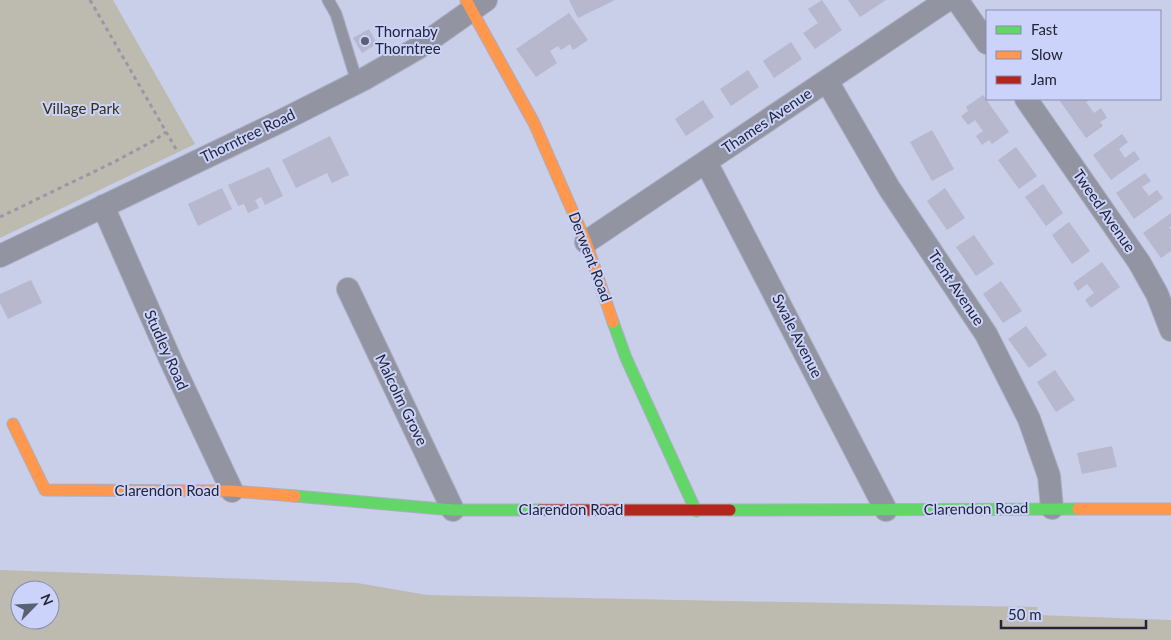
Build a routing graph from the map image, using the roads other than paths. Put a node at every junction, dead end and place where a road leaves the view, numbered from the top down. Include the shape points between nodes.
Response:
1 (328, 0) edge
2 (947, 0) edge
3 (957, 0) edge
4 (474, 3) edge
5 (986, 42) edge
6 (827, 81) junction
7 (358, 82) junction
8 (1027, 100) edge
9 (706, 162) junction
10 (103, 206) junction
11 (586, 242) junction
12 (0, 256) edge
13 (348, 290) dead end
14 (1171, 330) edge
15 (13, 424) dead end
16 (232, 491) junction
17 (1052, 508) junction
18 (1171, 509) edge
19 (453, 510) junction
20 (696, 510) junction
21 (886, 510) junction

1 - 7 lane via 336,14
2 - 6 street, Thames Avenue
3 - 5 street
4 - 7 street, Thorntree Road via 418,48
4 - 11 street, Derwent Road via 534,123
6 - 9 street, Thames Avenue
6 - 17 street, Trent Avenue via 889,188 986,334 1029,419 1049,476
7 - 10 street, Thorntree Road
8 - 14 street, Tweed Avenue via 1139,262 1157,294
9 - 11 street, Thames Avenue
9 - 21 street, Swale Avenue
10 - 12 street, Thorntree Road
10 - 16 street, Studley Road
11 - 20 street, Derwent Road via 626,358
13 - 19 street, Malcolm Grove
15 - 16 street, Clarendon Road via 45,490
16 - 19 street, Clarendon Road
17 - 18 street, Clarendon Road
17 - 21 street, Clarendon Road
19 - 20 street, Clarendon Road
20 - 21 street, Clarendon Road

